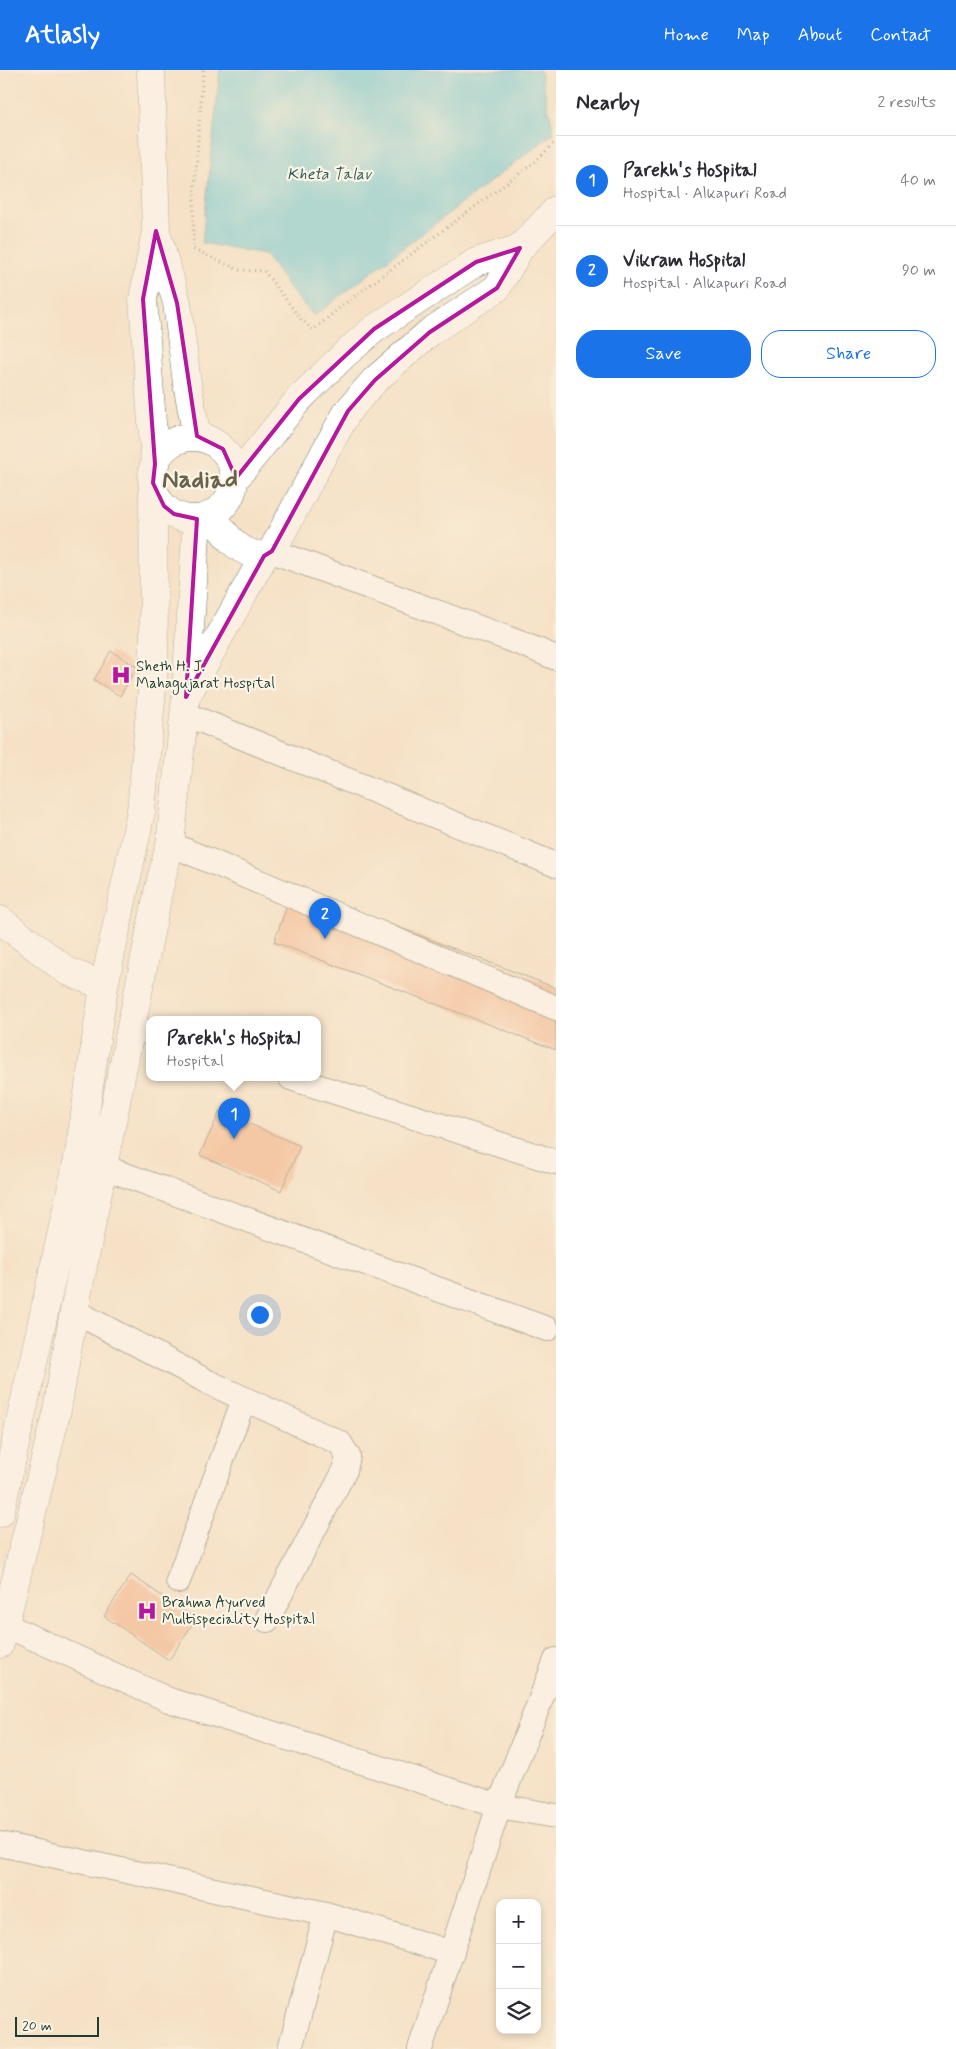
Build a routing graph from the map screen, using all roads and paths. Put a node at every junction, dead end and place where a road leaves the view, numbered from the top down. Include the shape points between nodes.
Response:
1 (151, 70) edge
2 (203, 70) edge
3 (556, 141) edge
4 (556, 210) edge
5 (156, 231) junction
6 (520, 248) junction
7 (197, 437) junction
8 (154, 473) junction
9 (234, 480) junction
10 (204, 517) junction
11 (268, 554) junction
12 (556, 658) edge
13 (185, 705) junction
14 (170, 844) junction
15 (556, 865) edge
16 (0, 920) edge
17 (104, 986) junction
18 (556, 1008) edge
19 (141, 1030) edge
20 (300, 1081) edge
21 (556, 1162) edge
22 (103, 1167) junction
23 (74, 1311) junction
24 (547, 1329) dead end
25 (244, 1399) junction
26 (3, 1484) edge
27 (0, 1513) edge
28 (178, 1581) dead end
29 (268, 1620) dead end
30 (2, 1634) edge
31 (556, 1660) edge
32 (499, 1806) junction
33 (556, 1816) edge
34 (0, 1844) edge
35 (326, 1914) junction
36 (452, 1953) junction
37 (290, 2049) edge
38 (420, 2049) edge

1 - 5 main road
2 - 3 path via 193,250 239,270 264,271 313,330 535,162
4 - 6 main road
5 - 7 main road via 177,303
5 - 8 main road via 143,298
6 - 9 main road via 476,262 367,335 299,399
6 - 11 main road via 497,288 430,332 375,380 348,411
7 - 8 main road via 182,439 165,448
7 - 9 main road via 212,441 223,449 230,460
8 - 10 main road via 156,496 164,506 186,518
8 - 17 main road via 154,667 141,811
9 - 10 main road via 230,497 222,508
10 - 11 main road via 233,544 253,555
10 - 13 main road
11 - 12 street via 525,644
11 - 13 main road
13 - 14 main road
13 - 15 street
14 - 18 street
14 - 19 main road via 159,888
16 - 17 main road via 67,971
17 - 26 main road via 78,1154
19 - 22 main road
20 - 21 street
22 - 23 main road
22 - 24 street
23 - 25 street
23 - 30 main road via 57,1410
25 - 28 street
25 - 29 street via 340,1443 348,1456 345,1470
26 - 27 main road
30 - 32 street via 169,1700
31 - 32 street
32 - 33 street
32 - 36 street
34 - 35 street
35 - 36 street
35 - 37 street
36 - 38 street

